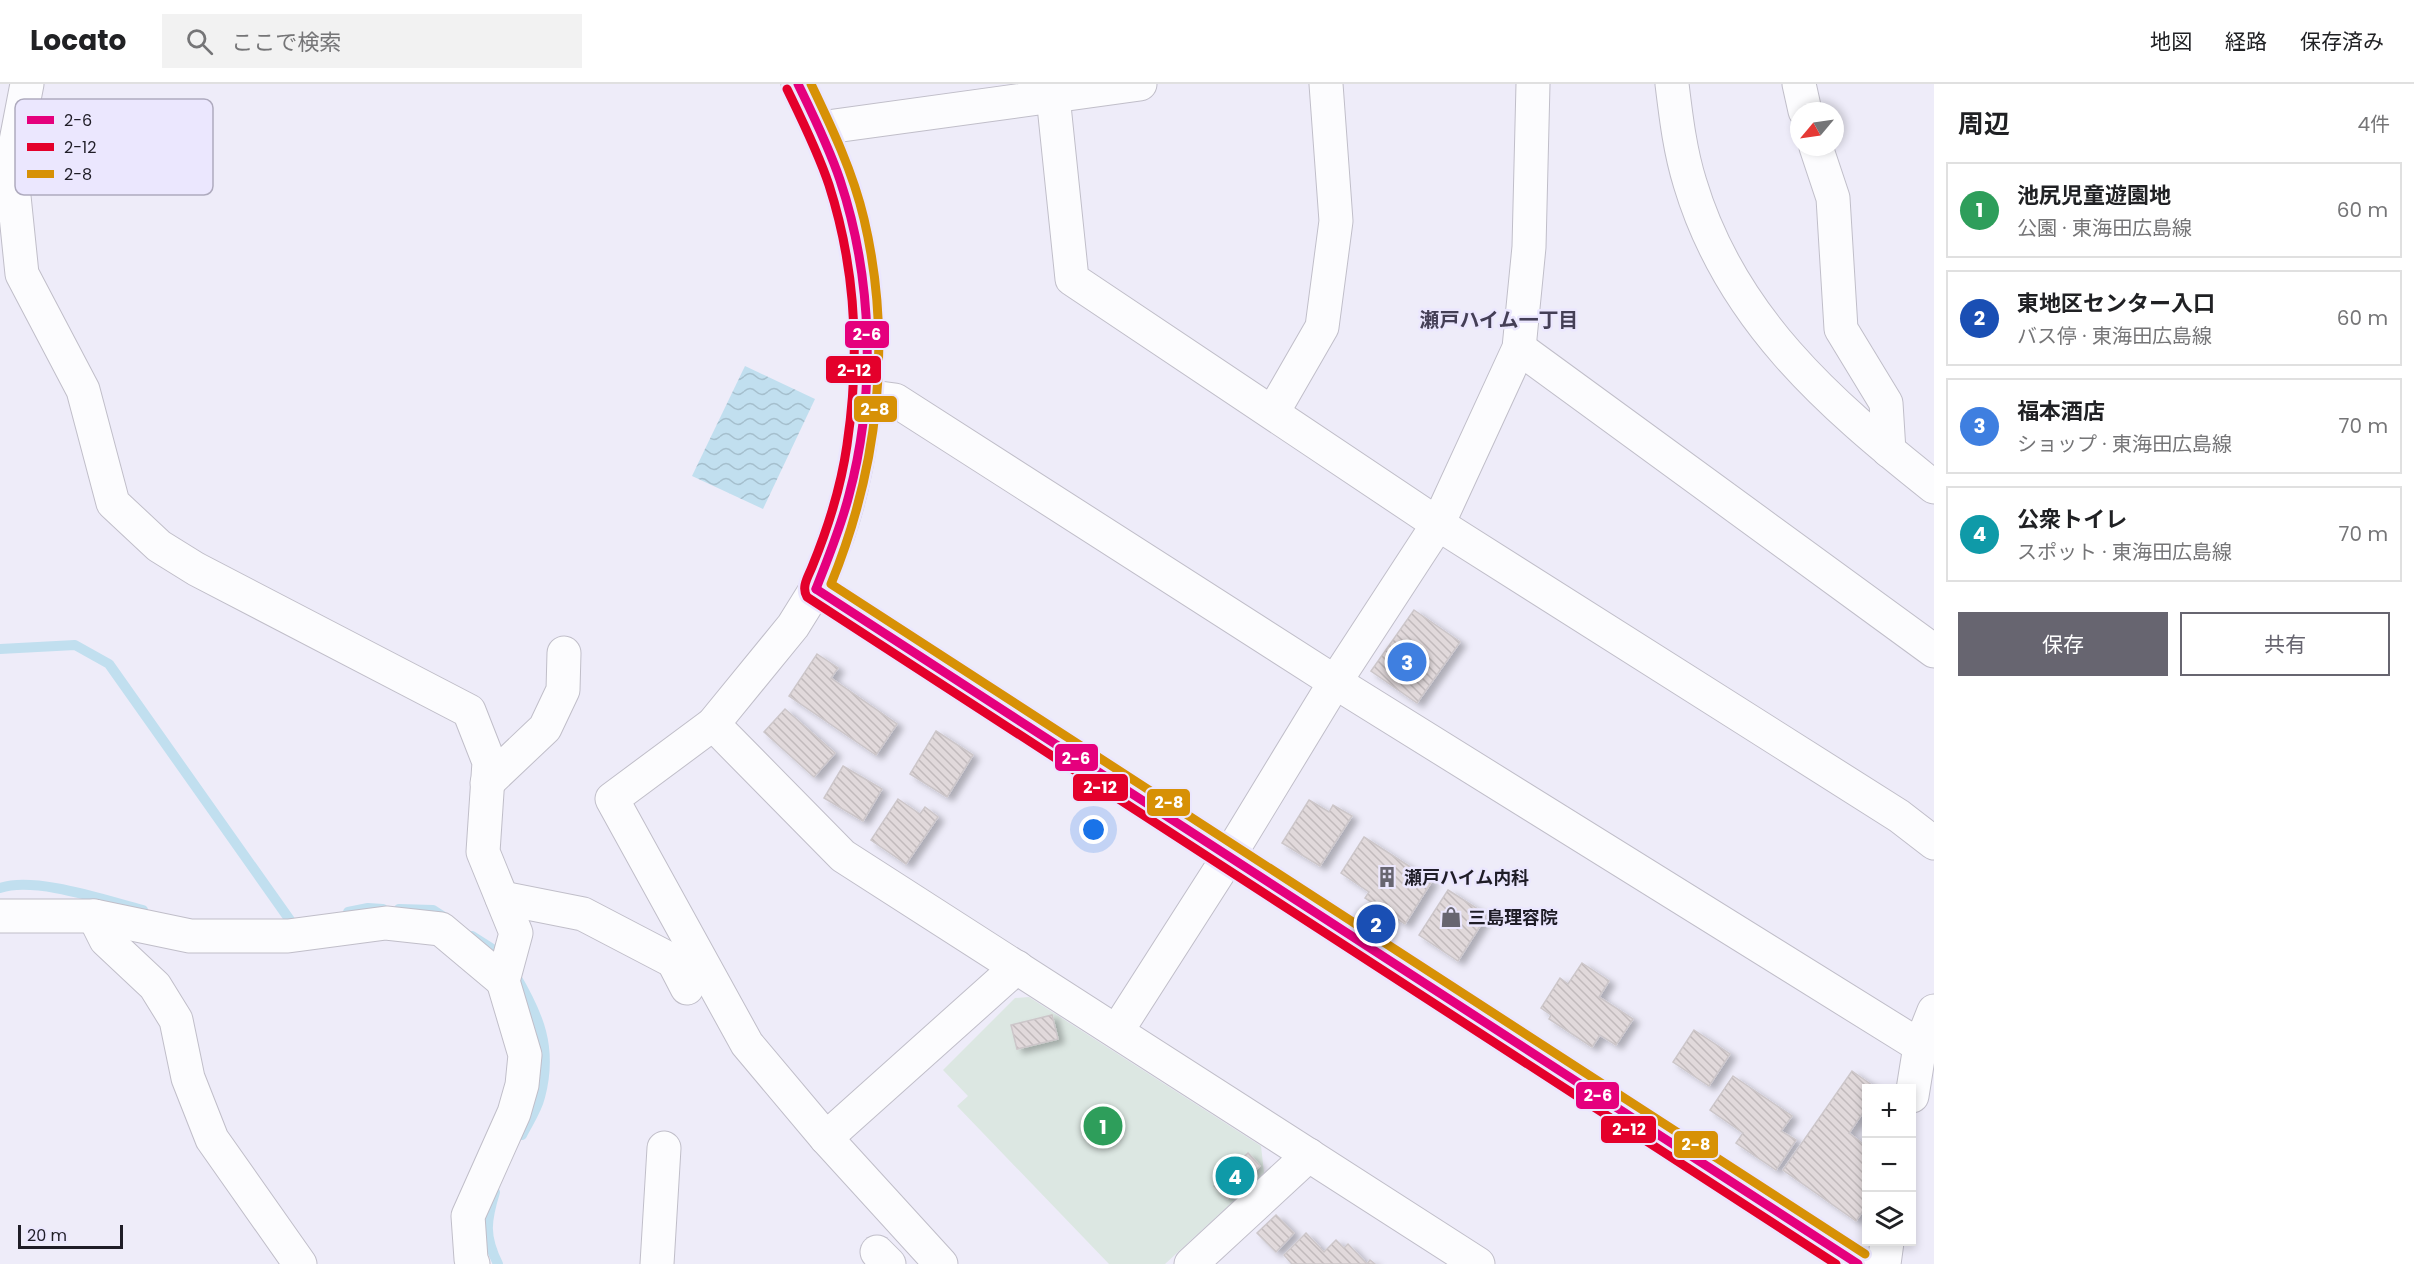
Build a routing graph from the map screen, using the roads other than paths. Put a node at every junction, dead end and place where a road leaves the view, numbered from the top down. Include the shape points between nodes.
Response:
1 (27, 84) edge
2 (798, 84) edge
3 (1140, 84) edge
4 (1326, 84) edge
5 (1533, 84) edge
6 (1672, 84) edge
7 (1799, 84) edge
8 (1053, 96) junction
9 (24, 99) edge
10 (1802, 102) edge
11 (820, 128) junction
12 (15, 146) edge
13 (1819, 156) edge
14 (1519, 348) junction
15 (865, 396) junction
16 (1273, 412) junction
17 (1888, 451) junction
18 (1934, 487) edge
19 (1438, 524) junction
20 (816, 589) junction
21 (1934, 651) edge
22 (564, 653) dead end
23 (1335, 682) junction
24 (713, 724) junction
25 (488, 783) junction
26 (1934, 843) edge
27 (1229, 856) junction
28 (502, 898) junction
29 (0, 916) edge
30 (94, 916) junction
31 (1017, 968) junction
32 (503, 980) junction
33 (687, 988) dead end
34 (1934, 1011) edge
35 (1117, 1031) junction
36 (1920, 1046) junction
37 (1913, 1084) edge
38 (826, 1138) junction
39 (664, 1148) dead end
40 (1309, 1155) junction
41 (1886, 1246) edge
42 (300, 1264) edge
43 (473, 1264) edge
44 (657, 1264) edge
45 (941, 1264) edge
46 (1191, 1264) edge
47 (1478, 1264) edge
48 (1858, 1264) edge
49 (1884, 1264) edge

1 - 9 street
2 - 11 street
3 - 8 street
4 - 16 street via 1336,221 1322,327
5 - 14 street via 1529,247
6 - 17 street via 1689,183 1711,240 1740,294 1817,387
7 - 10 street
8 - 11 street
8 - 16 street via 1072,279
11 - 15 street via 841,182 865,299
12 - 25 street via 11,167 22,274 83,390 113,503 159,546 196,569 469,711 489,762
13 - 17 street via 1833,198 1841,329 1886,403
14 - 19 street
14 - 21 street
15 - 20 street via 854,477 838,534
15 - 23 street via 895,400
16 - 19 street
17 - 18 street
19 - 23 street
19 - 26 street via 1899,816
20 - 24 street via 793,626
20 - 27 street
22 - 25 street via 563,690 545,728
23 - 27 street
23 - 36 street
24 - 31 street via 843,856
24 - 38 street via 612,799 747,1044
25 - 28 street via 483,852
27 - 35 street
27 - 48 street
28 - 32 street via 516,933
28 - 33 street via 583,914 673,961
29 - 30 street
30 - 32 street via 190,936 288,936 386,923 441,929
30 - 42 street via 106,940 155,986 176,1020 188,1078 212,1139
31 - 35 street
31 - 38 street
32 - 43 street via 525,1055 522,1085 514,1113 468,1216
34 - 36 street
35 - 40 street
36 - 37 street
38 - 45 street
39 - 44 street
40 - 46 street
40 - 47 street
41 - 49 street

